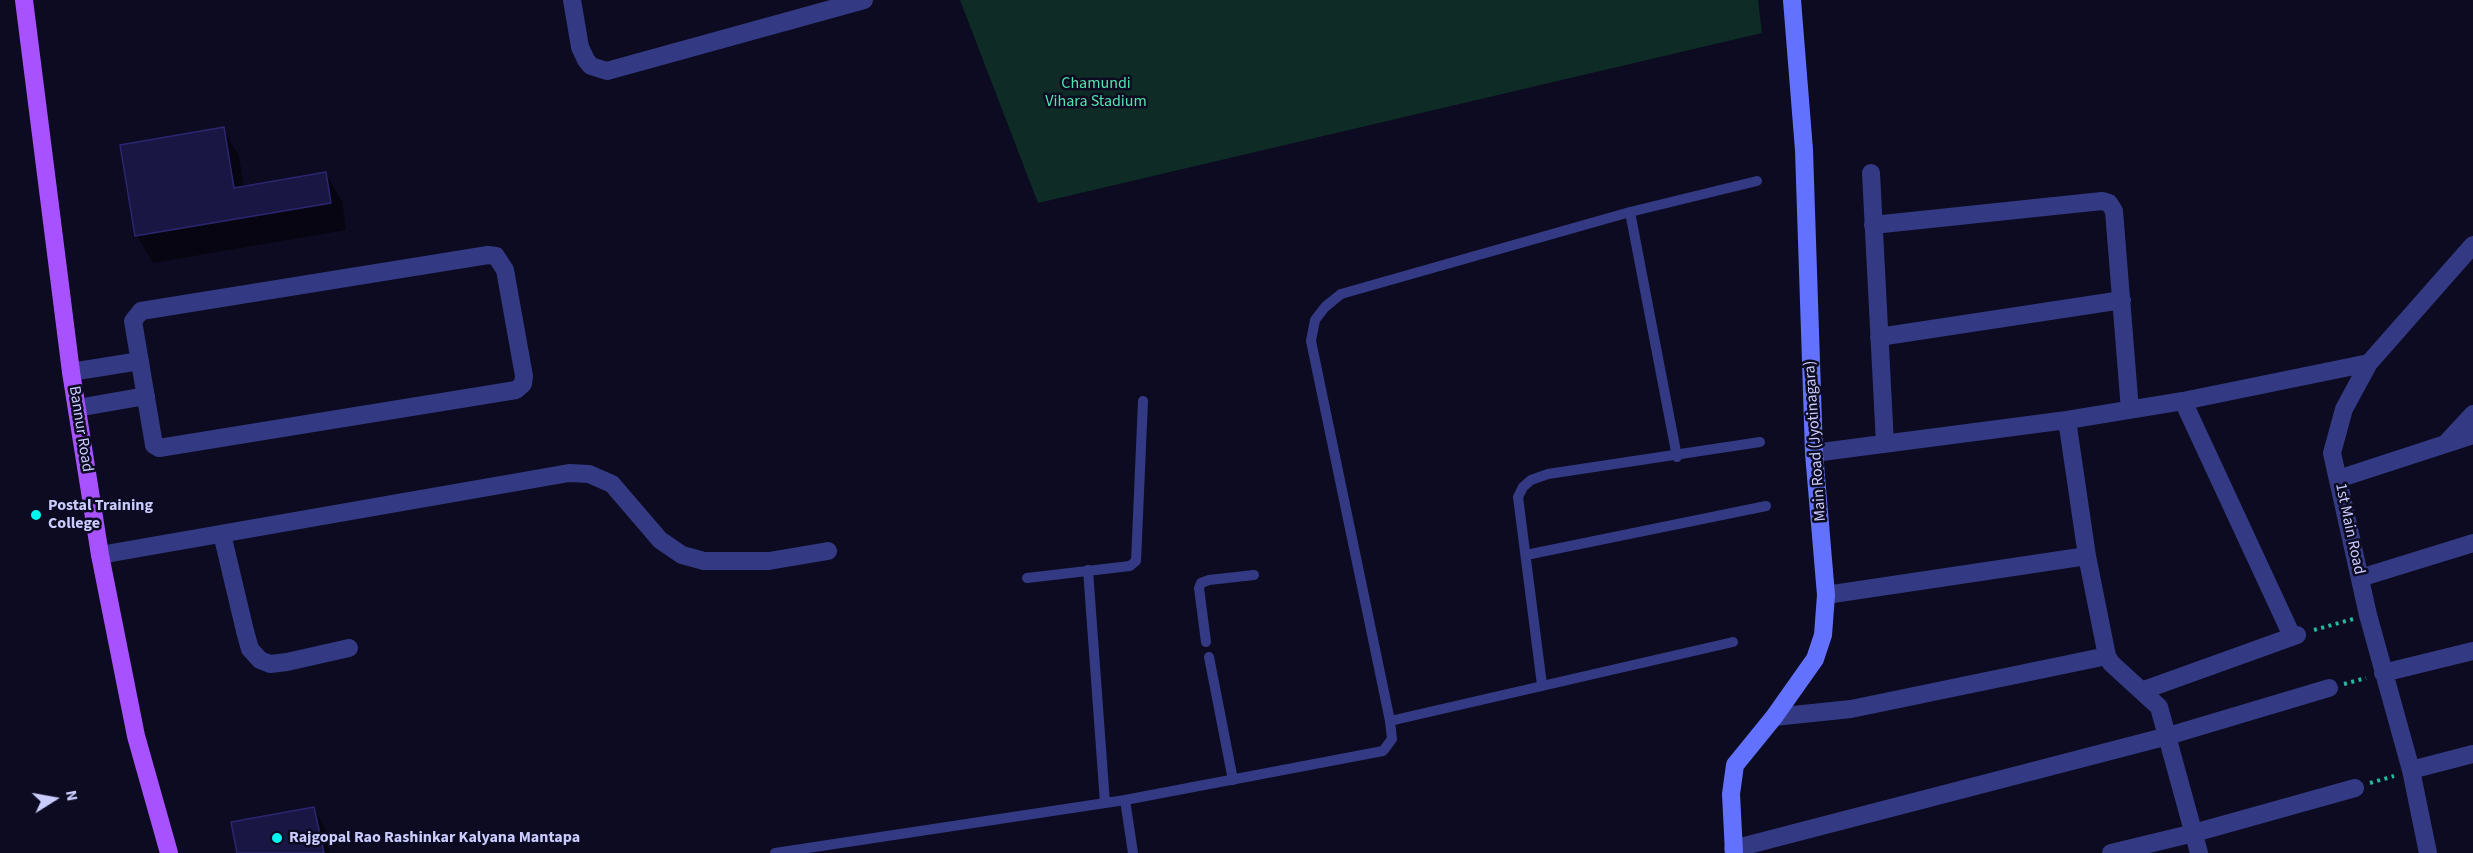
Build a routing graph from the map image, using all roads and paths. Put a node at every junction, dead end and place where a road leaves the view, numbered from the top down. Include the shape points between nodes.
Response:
1 (24, 0) edge
2 (572, 0) edge
3 (864, 0) edge
4 (1792, 0) edge
5 (1870, 173) dead end
6 (1757, 181) dead end
7 (1630, 212) junction
8 (1873, 225) junction
9 (2473, 245) edge
10 (2122, 300) junction
11 (1879, 337) junction
12 (140, 361) junction
13 (2369, 363) junction
14 (71, 372) junction
15 (146, 396) junction
16 (1143, 401) dead end
17 (2183, 401) junction
18 (77, 408) junction
19 (2130, 410) junction
20 (2473, 414) edge
21 (2067, 420) junction
22 (2473, 435) edge
23 (1760, 442) dead end
24 (2446, 443) junction
25 (1885, 444) junction
26 (1815, 453) junction
27 (1677, 457) junction
28 (2338, 479) junction
29 (1766, 506) dead end
30 (222, 534) junction
31 (2473, 543) edge
32 (828, 551) dead end
33 (100, 555) junction
34 (1526, 555) junction
35 (2087, 556) junction
36 (1089, 570) junction
37 (1254, 575) dead end
38 (1027, 578) dead end
39 (2360, 578) junction
40 (1827, 595) junction
41 (2368, 615) junction
42 (2295, 635) junction
43 (1206, 642) dead end
44 (1733, 642) dead end
45 (349, 648) dead end
46 (2473, 651) edge
47 (2107, 656) junction
48 (1209, 657) dead end
49 (2383, 673) junction
50 (1542, 685) junction
51 (2329, 688) joint
52 (2144, 690) junction
53 (1774, 717) junction
54 (1390, 721) junction
55 (2168, 736) junction
56 (2473, 754) edge
57 (2411, 770) junction
58 (1233, 780) junction
59 (2355, 788) joint
60 (1125, 800) junction
61 (1105, 803) junction
62 (2194, 833) junction
63 (1733, 851) edge
64 (169, 853) edge
65 (775, 853) edge
66 (1133, 853) edge
67 (2111, 853) edge
68 (2199, 853) edge
69 (2428, 853) edge

1 - 14 main road, Bannur Road
2 - 3 street via 586,60 607,71
4 - 26 street, Main Road (Jyotinagara) via 1804,150
5 - 8 street
6 - 7 lane
7 - 27 lane
7 - 54 lane via 1341,294 1316,320 1311,341
8 - 10 street via 2109,203 2114,211
8 - 11 street
9 - 13 street, 1st Main Road
10 - 11 street
10 - 19 street
11 - 25 street
12 - 14 street
12 - 15 street
12 - 15 street via 133,321 141,311 488,255 496,256 505,270 524,376 523,384 506,392 159,448 152,439
13 - 17 street
13 - 28 street, 1st Main Road via 2344,409 2332,453
14 - 18 main road, Bannur Road
15 - 18 street
16 - 36 lane via 1137,558 1130,566
17 - 19 street
17 - 42 street
18 - 33 main road, Bannur Road
19 - 21 street
20 - 24 street
21 - 25 street
21 - 35 street
22 - 24 street
23 - 27 lane
24 - 28 street
25 - 26 street
26 - 40 street, Main Road (Jyotinagara)
27 - 34 lane via 1548,474 1531,480 1518,497
28 - 39 street, 1st Main Road
29 - 34 lane
30 - 32 street via 569,473 589,474 612,484 660,540 682,555 704,561 770,561
30 - 33 street
30 - 45 street via 250,649 260,660 270,664 287,662
31 - 39 street
33 - 64 main road, Bannur Road via 136,736
34 - 50 lane
35 - 40 street
35 - 47 street
36 - 38 lane
36 - 61 lane
37 - 43 lane via 1202,583 1199,588
39 - 41 street, 1st Main Road
40 - 53 street, Main Road (Jyotinagara) via 1821,647
41 - 42 path
41 - 49 street, 1st Main Road
42 - 52 street
44 - 50 lane
46 - 49 street
47 - 52 street
47 - 53 street via 1851,709
48 - 58 lane
49 - 51 path
49 - 57 street, 1st Main Road
50 - 54 lane
51 - 55 street
52 - 55 street via 2159,706
53 - 63 street, Main Road (Jyotinagara) via 1735,765 1731,794
54 - 58 lane via 1392,739 1383,751
55 - 62 street
55 - 63 street
56 - 57 street
57 - 59 path
57 - 69 street, 1st Main Road
58 - 60 lane
59 - 62 street
60 - 61 lane
60 - 66 lane
61 - 65 lane
62 - 67 street
62 - 68 street

